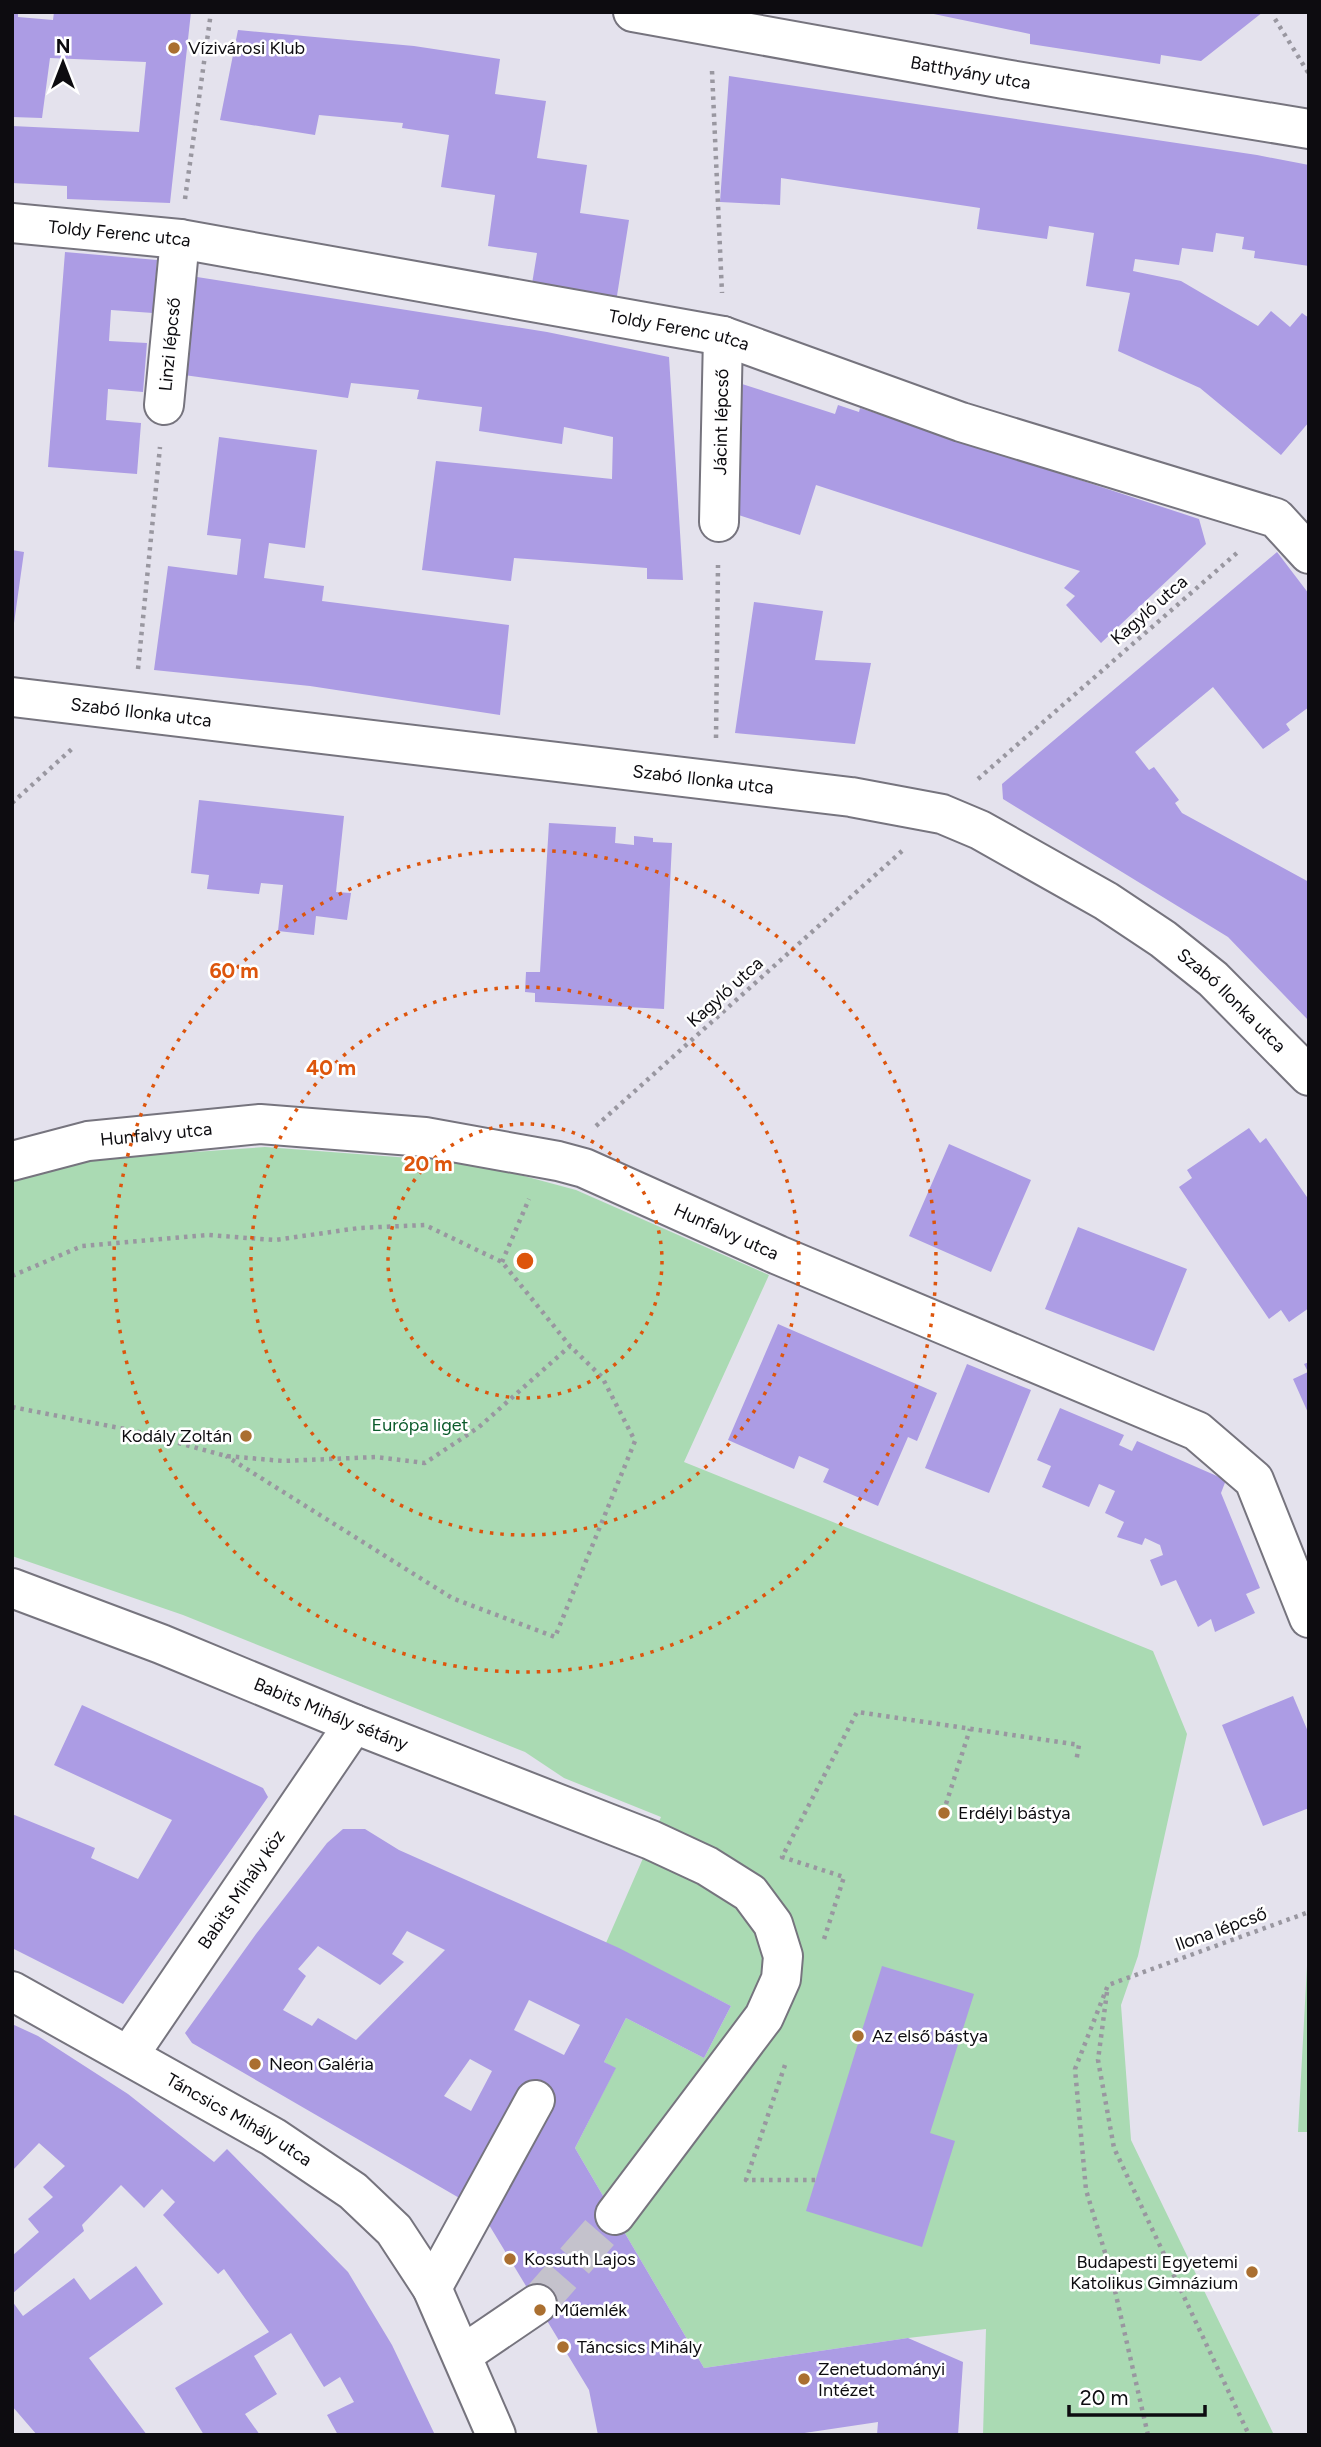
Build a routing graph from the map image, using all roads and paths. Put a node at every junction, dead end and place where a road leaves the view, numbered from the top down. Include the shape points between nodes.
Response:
1 (211, 12) edge
2 (633, 12) edge
3 (1275, 19) dead end
4 (712, 63) dead end
5 (1309, 74) edge
6 (1309, 129) edge
7 (12, 223) edge
8 (180, 239) junction
9 (723, 336) junction
10 (164, 405) joint
11 (1276, 518) junction
12 (719, 522) joint
13 (1309, 554) edge
14 (138, 676) dead end
15 (12, 697) edge
16 (83, 739) dead end
17 (978, 779) dead end
18 (716, 781) junction
19 (12, 803) edge
20 (911, 844) dead end
21 (1309, 1076) edge
22 (12, 1161) edge
23 (558, 1161) junction
24 (502, 1262) junction
25 (12, 1276) edge
26 (570, 1346) junction
27 (12, 1407) edge
28 (226, 1457) junction
29 (12, 1588) edge
30 (1309, 1618) edge
31 (354, 1724) junction
32 (970, 1729) junction
33 (1076, 1762) dead end
34 (946, 1804) dead end
35 (1309, 1912) edge
36 (824, 1941) dead end
37 (1108, 1985) junction
38 (12, 1991) edge
39 (789, 2053) dead end
40 (129, 2055) junction
41 (535, 2100) dead end
42 (816, 2180) dead end
43 (615, 2215) tunnel mouth
44 (432, 2288) junction
45 (537, 2304) tunnel mouth
46 (463, 2355) junction
47 (496, 2435) edge
48 (1148, 2435) edge
49 (1249, 2435) edge

1 - 8 path
2 - 6 street, Batthyány utca
3 - 5 path
4 - 9 path
7 - 8 street, Toldy Ferenc utca
8 - 9 street, Toldy Ferenc utca
8 - 10 street, Linzi lépcső
9 - 11 street, Toldy Ferenc utca via 961,422
9 - 12 street, Jácint lépcső
10 - 14 path, Linzi lépcső
11 - 13 street
11 - 17 path, Kagyló utca
12 - 18 path
15 - 18 street, Szabó Ilonka utca
16 - 19 path
18 - 21 street, Szabó Ilonka utca via 886,803 942,814 980,830 1163,939 1213,979
20 - 23 path, Kagyló utca
22 - 23 street, Hunfalvy utca via 88,1141 260,1124 425,1137
23 - 24 path, Kagyló utca via 534,1189
23 - 30 street, Hunfalvy utca via 584,1168 1197,1431 1254,1480
24 - 25 path via 425,1225 359,1228 275,1240 208,1235 82,1246
24 - 26 path
26 - 28 path via 479,1427 425,1463 376,1457 283,1461
26 - 28 path via 602,1377 635,1441 555,1637 452,1598
27 - 28 path via 135,1431
29 - 31 street, Babits Mihály sétány
31 - 40 street, Babits Mihály köz
31 - 43 street, Babits Mihály sétány via 707,1866 750,1893 773,1924 783,1956 781,1979 764,2017
32 - 33 path via 1079,1745
32 - 34 path
32 - 36 path via 858,1712 782,1857 844,1877
35 - 37 path, Ilona lépcső
37 - 48 path via 1075,2069 1086,2190 1110,2269
37 - 49 path via 1098,2060 1114,2148
38 - 40 street, Táncsics Mihály utca
39 - 42 path via 746,2180
40 - 44 street, Táncsics Mihály utca via 273,2137 353,2191 394,2230
41 - 44 street
44 - 46 street, Táncsics Mihály utca
45 - 46 street
46 - 47 street, Táncsics Mihály utca

